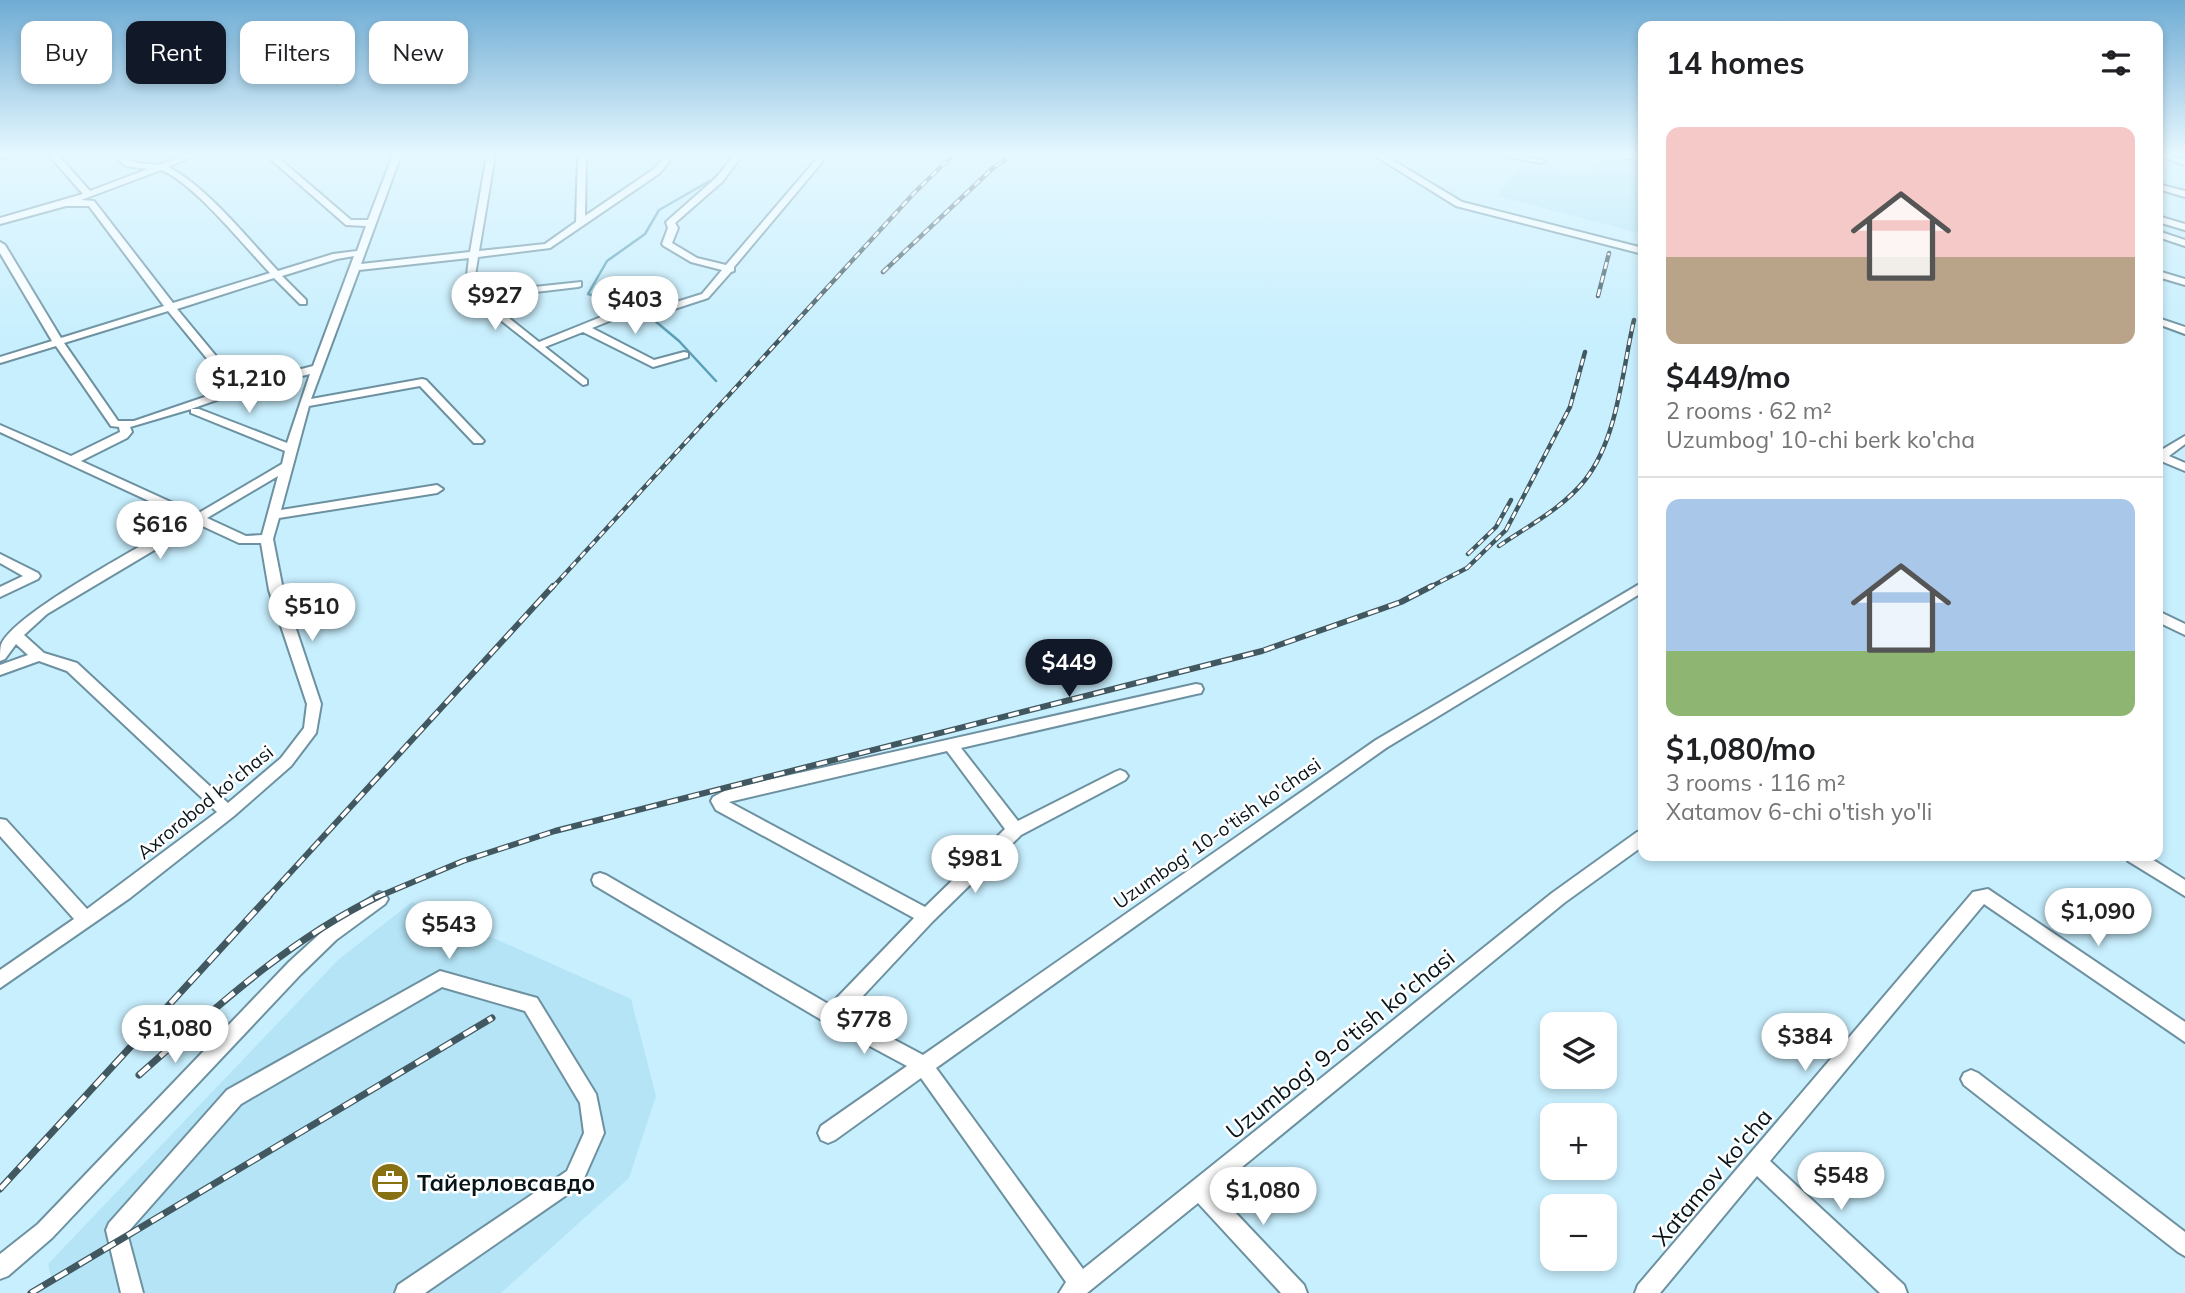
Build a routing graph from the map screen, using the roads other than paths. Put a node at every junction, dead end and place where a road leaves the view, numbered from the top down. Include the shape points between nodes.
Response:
1 (21, 215) edge
2 (100, 215) edge
3 (220, 215) edge
4 (340, 215) edge
5 (376, 215) edge
6 (480, 215) edge
7 (580, 215) edge
8 (591, 215) edge
9 (678, 215) edge
10 (774, 215) edge
11 (1503, 215) edge
12 (0, 221) edge
13 (2163, 221) edge
14 (373, 223) junction
15 (580, 223) junction
16 (2185, 228) edge
17 (2163, 236) edge
18 (2185, 243) edge
19 (0, 245) edge
20 (1638, 250) edge
21 (360, 254) junction
22 (473, 254) junction
23 (355, 268) junction
24 (731, 268) junction
25 (2163, 275) edge
26 (275, 276) junction
27 (2185, 282) edge
28 (578, 284) dead end
29 (476, 296) junction
30 (303, 302) dead end
31 (171, 308) junction
32 (2163, 323) edge
33 (584, 328) junction
34 (2185, 331) edge
35 (58, 342) junction
36 (538, 346) junction
37 (684, 355) dead end
38 (0, 360) edge
39 (319, 368) junction
40 (583, 382) dead end
41 (238, 389) junction
42 (304, 404) junction
43 (195, 411) dead end
44 (124, 426) junction
45 (0, 428) edge
46 (2185, 439) edge
47 (478, 441) dead end
48 (292, 449) junction
49 (2163, 453) edge
50 (2163, 458) edge
51 (71, 461) junction
52 (287, 466) junction
53 (2185, 467) edge
54 (437, 489) dead end
55 (274, 515) junction
56 (197, 520) junction
57 (267, 539) junction
58 (0, 558) edge
59 (1638, 589) edge
60 (0, 593) edge
61 (2163, 620) edge
62 (2185, 630) edge
63 (15, 635) junction
64 (0, 656) edge
65 (39, 656) junction
66 (0, 670) edge
67 (1196, 689) dead end
68 (950, 744) junction
69 (1120, 776) dead end
70 (228, 811) junction
71 (0, 825) edge
72 (1015, 830) junction
73 (1638, 841) edge
74 (2142, 861) edge
75 (600, 880) dead end
76 (2185, 890) edge
77 (379, 899) dead end
78 (927, 916) junction
79 (86, 920) junction
80 (0, 980) edge
81 (832, 1016) junction
82 (2185, 1034) edge
83 (923, 1065) junction
84 (1971, 1079) dead end
85 (828, 1133) dead end
86 (1756, 1162) junction
87 (1200, 1190) junction
88 (2185, 1245) edge
89 (0, 1268) edge
90 (1075, 1288) edge
91 (412, 1292) edge
92 (132, 1293) edge
93 (1296, 1293) edge
94 (1646, 1293) edge
95 (1896, 1293) edge

1 - 12 street
2 - 31 street
3 - 26 street
4 - 14 street via 349,223
5 - 14 street, Axrorobod ko'chasi
6 - 22 street
7 - 15 street
8 - 15 street
9 - 24 street via 670,222 673,228 667,244 694,260
10 - 24 street
11 - 20 street
13 - 16 street
14 - 21 street, Axrorobod ko'chasi
15 - 22 street via 541,247
17 - 18 street
19 - 35 street
21 - 23 street, Axrorobod ko'chasi
21 - 26 street via 336,256
22 - 23 street
22 - 29 street via 468,287
23 - 39 street, Axrorobod ko'chasi
24 - 33 street via 705,296 655,312 610,317
25 - 27 street
26 - 30 street
26 - 31 street
28 - 29 street
29 - 36 street
31 - 35 street
31 - 41 street
32 - 34 street
33 - 36 street
33 - 37 street via 653,364
35 - 38 street
35 - 44 street via 115,424
36 - 40 street
39 - 41 street
39 - 42 street, Axrorobod ko'chasi
41 - 44 street
42 - 47 street via 422,382
42 - 48 street, Axrorobod ko'chasi
43 - 48 street
44 - 51 street via 123,436
45 - 51 street
46 - 49 street
48 - 52 street, Axrorobod ko'chasi
50 - 53 street
51 - 56 street
52 - 55 street, Axrorobod ko'chasi
52 - 56 street
54 - 55 street
55 - 57 street, Axrorobod ko'chasi
56 - 57 street via 244,540
56 - 63 street via 42,611
57 - 70 street, Axrorobod ko'chasi via 276,590 315,711 311,729 298,748
58 - 60 street via 33,576
59 - 83 street, Uzumbog' 10-o'tish ko'chasi via 1381,744
61 - 62 street
63 - 64 street
63 - 65 street
65 - 66 street
65 - 70 street via 72,667
67 - 68 street
68 - 72 street
68 - 78 street via 728,795 719,801
69 - 72 street
70 - 79 street, Axrorobod ko'chasi
71 - 79 street
72 - 78 street
73 - 87 street, Uzumbog' 9-o'tish ko'chasi via 1558,898
74 - 76 street
75 - 81 street
77 - 89 street via 295,968 45,1231
78 - 81 street
79 - 80 street, Axrorobod ko'chasi
81 - 83 street
82 - 86 street, Xatamov ko'cha via 1988,896 1979,897
83 - 85 street, Uzumbog' 10-o'tish ko'chasi
83 - 90 street
84 - 88 street
86 - 94 street, Xatamov ko'cha
86 - 95 street
87 - 90 street, Uzumbog' 9-o'tish ko'chasi
87 - 93 street
91 - 92 street via 574,1178 594,1133 589,1101 531,1004 440,979 234,1097 116,1230

